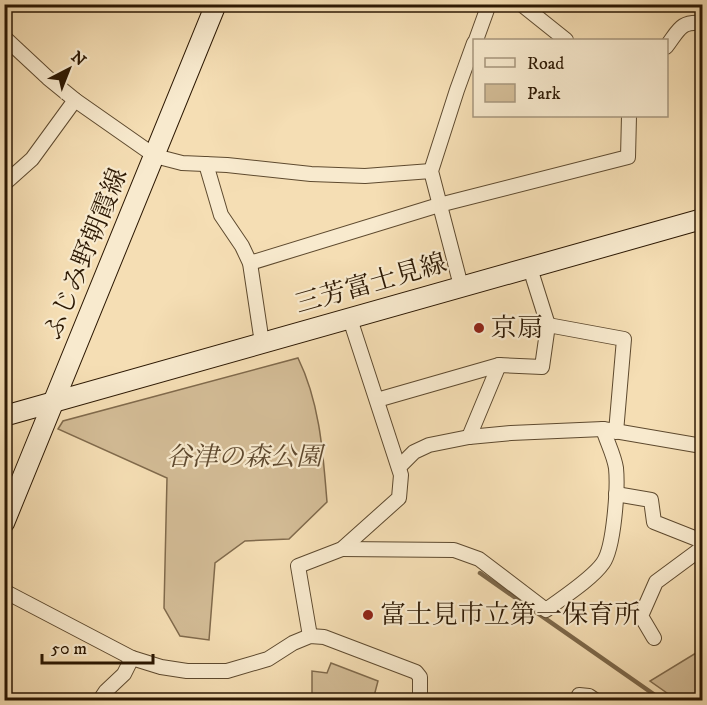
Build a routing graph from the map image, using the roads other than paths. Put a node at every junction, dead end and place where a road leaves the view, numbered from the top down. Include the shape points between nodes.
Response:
1 (216, 4) edge
2 (489, 4) edge
3 (521, 4) edge
4 (702, 23) edge
5 (4, 37) edge
6 (476, 39) edge
7 (565, 39) edge
8 (668, 43) edge
9 (473, 47) edge
10 (75, 100) junction
11 (629, 117) edge
12 (155, 156) junction
13 (206, 164) junction
14 (431, 171) junction
15 (4, 184) edge
16 (439, 204) junction
17 (702, 219) edge
18 (249, 263) junction
19 (530, 268) junction
20 (461, 286) junction
21 (350, 319) junction
22 (548, 325) junction
23 (262, 343) junction
24 (499, 365) junction
25 (377, 400) junction
26 (55, 402) junction
27 (4, 416) edge
28 (609, 430) junction
29 (469, 437) junction
30 (702, 446) edge
31 (399, 467) junction
32 (616, 494) junction
33 (6, 518) edge
34 (702, 541) edge
35 (702, 548) edge
36 (342, 549) junction
37 (4, 591) edge
38 (310, 636) junction
39 (654, 638) dead end
40 (132, 657) junction
41 (100, 700) edge
42 (420, 700) edge
43 (579, 700) edge
44 (595, 700) edge

1 - 12 main road, ふじみ野朝霞線
2 - 6 street
3 - 7 street
4 - 8 street via 682,25
5 - 10 street
9 - 14 street
10 - 12 street
10 - 15 street via 32,159
11 - 16 street via 628,157
12 - 13 street via 182,164
12 - 26 main road, ふじみ野朝霞線
13 - 14 street via 365,176
13 - 18 street via 221,215
14 - 16 street
16 - 18 street
16 - 20 street
17 - 19 main road, 三芳富士見線
18 - 23 street
19 - 20 main road, 三芳富士見線
19 - 22 street
20 - 21 main road, 三芳富士見線
21 - 23 main road, 三芳富士見線
21 - 25 street
22 - 24 street via 542,367
22 - 28 street via 624,339
23 - 26 main road, 三芳富士見線
24 - 25 street
24 - 29 street
25 - 31 street
26 - 27 main road, 三芳富士見線
26 - 33 main road, ふじみ野朝霞線
28 - 29 street
28 - 30 street
28 - 32 street
29 - 31 street via 429,445 414,452
31 - 36 street via 399,498
32 - 34 street via 651,500 654,522
32 - 36 street via 609,549 603,564 546,610 478,559 454,550
35 - 39 street via 656,582 641,616
36 - 38 street via 297,566
37 - 40 street
38 - 40 street via 268,658 227,671 161,668
38 - 42 street via 324,637 416,672 420,677
40 - 41 street via 124,674
43 - 44 street via 579,695

